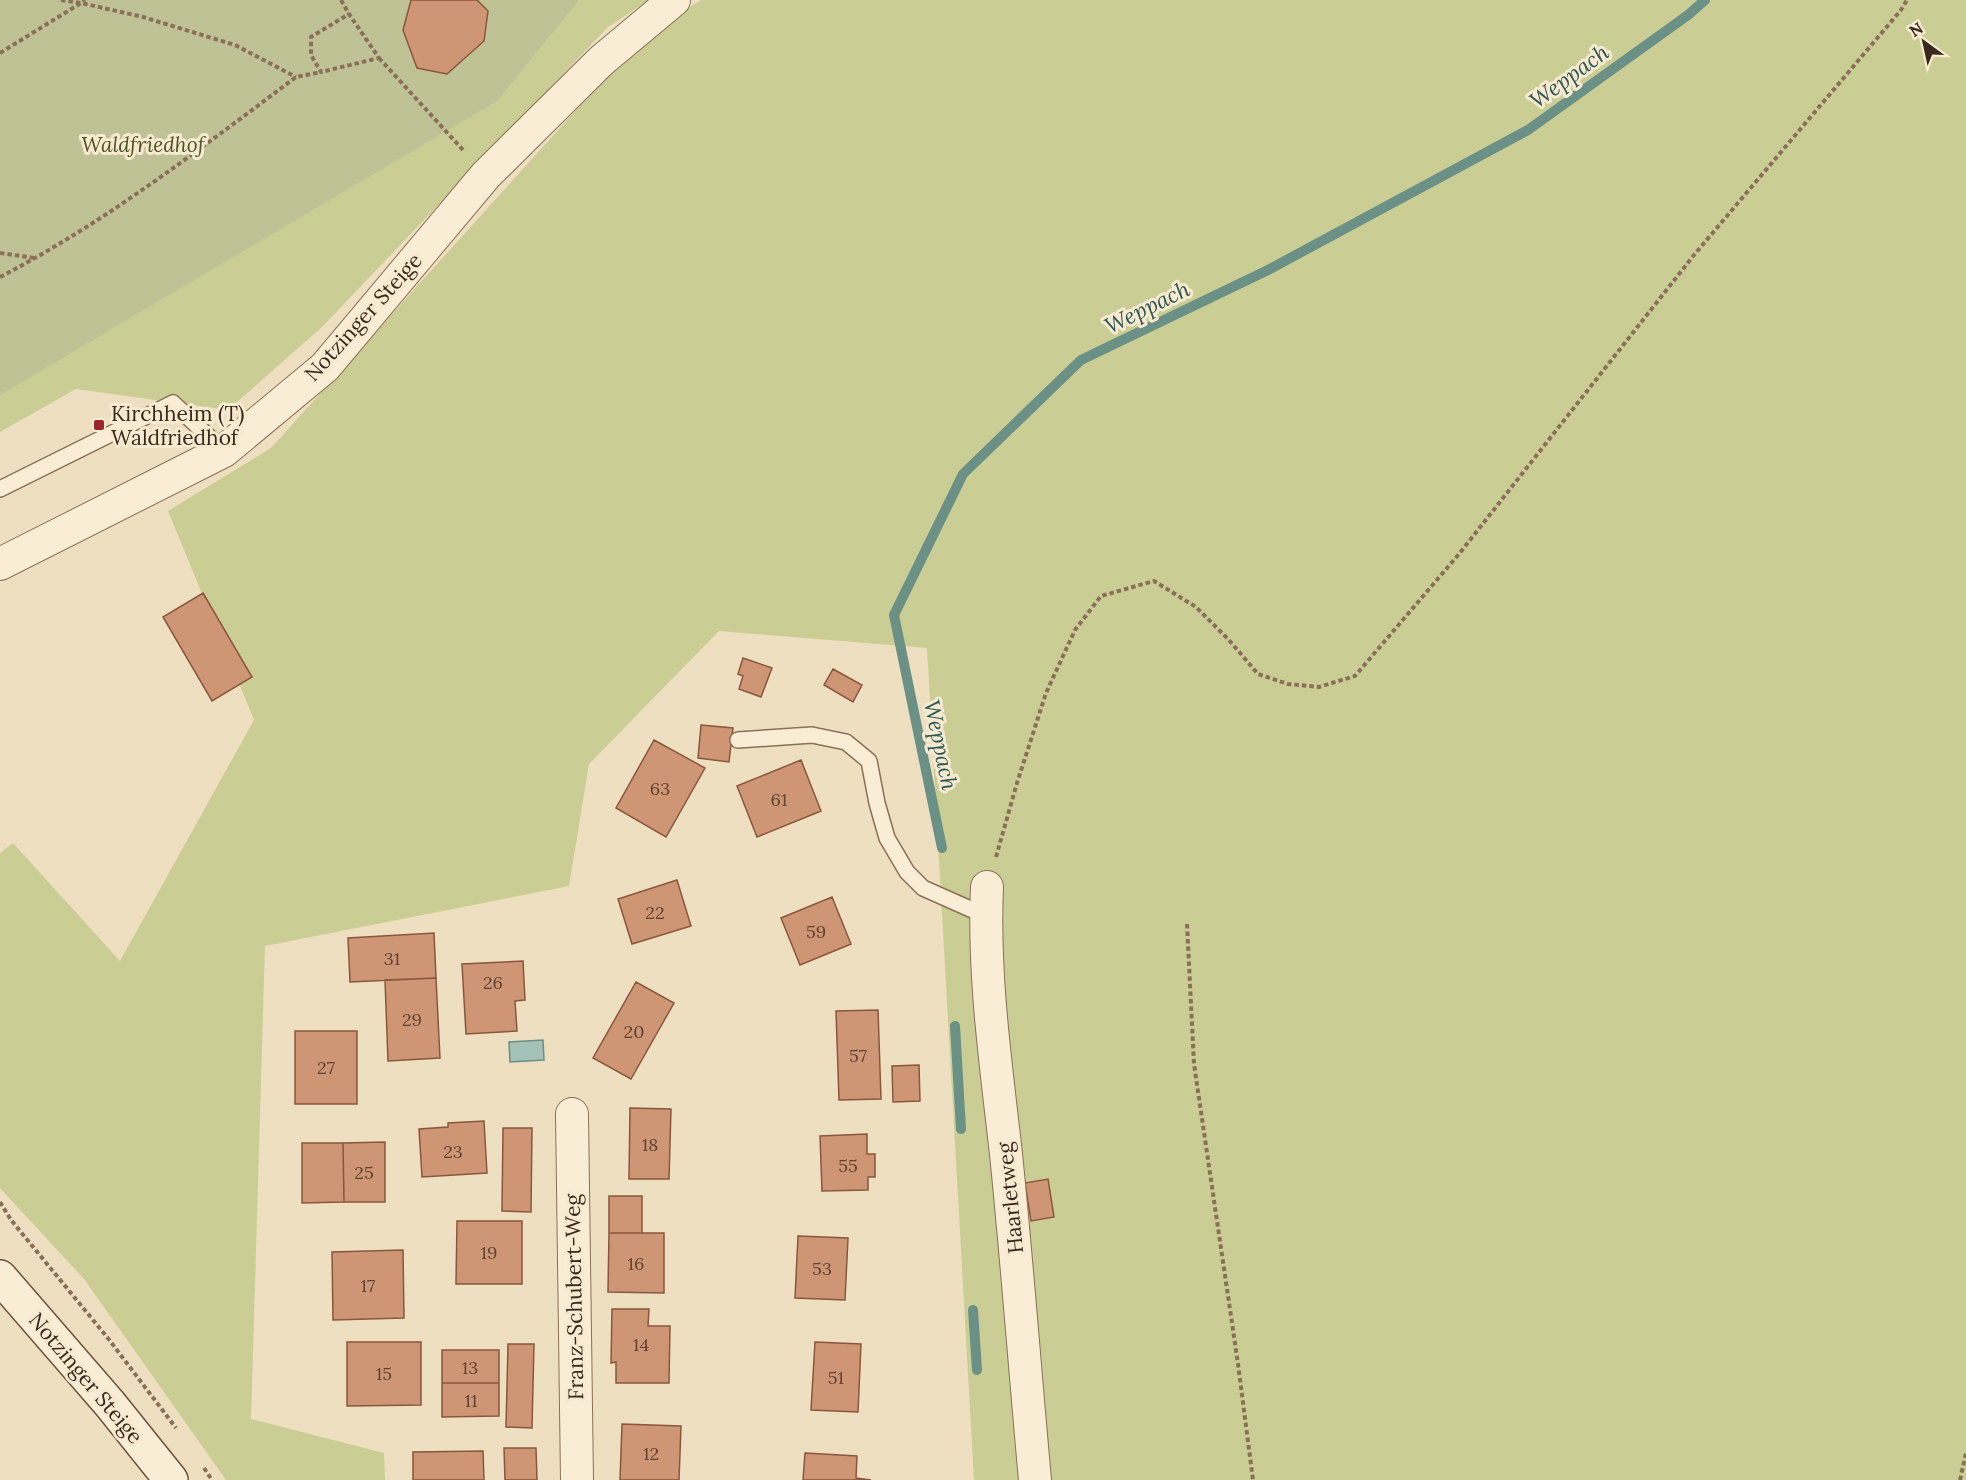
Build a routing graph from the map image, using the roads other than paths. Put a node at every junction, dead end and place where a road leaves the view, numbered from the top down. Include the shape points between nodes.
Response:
1 (674, 0) edge
2 (224, 451) junction
3 (0, 489) edge
4 (0, 564) edge
5 (738, 740) dead end
6 (987, 901) joint
7 (572, 1114) dead end
8 (0, 1277) edge
9 (171, 1480) edge
10 (577, 1480) edge
11 (1035, 1480) edge

1 - 2 street, Notzinger Steige via 601,61 486,175 325,367
2 - 3 lane via 173,403
2 - 4 street, Notzinger Steige
5 - 6 lane via 812,735 846,741 868,761 887,838 907,872 923,888
6 - 11 street, Haarletweg via 987,980
7 - 10 street, Franz-Schubert-Weg
8 - 9 main road, Notzinger Steige

